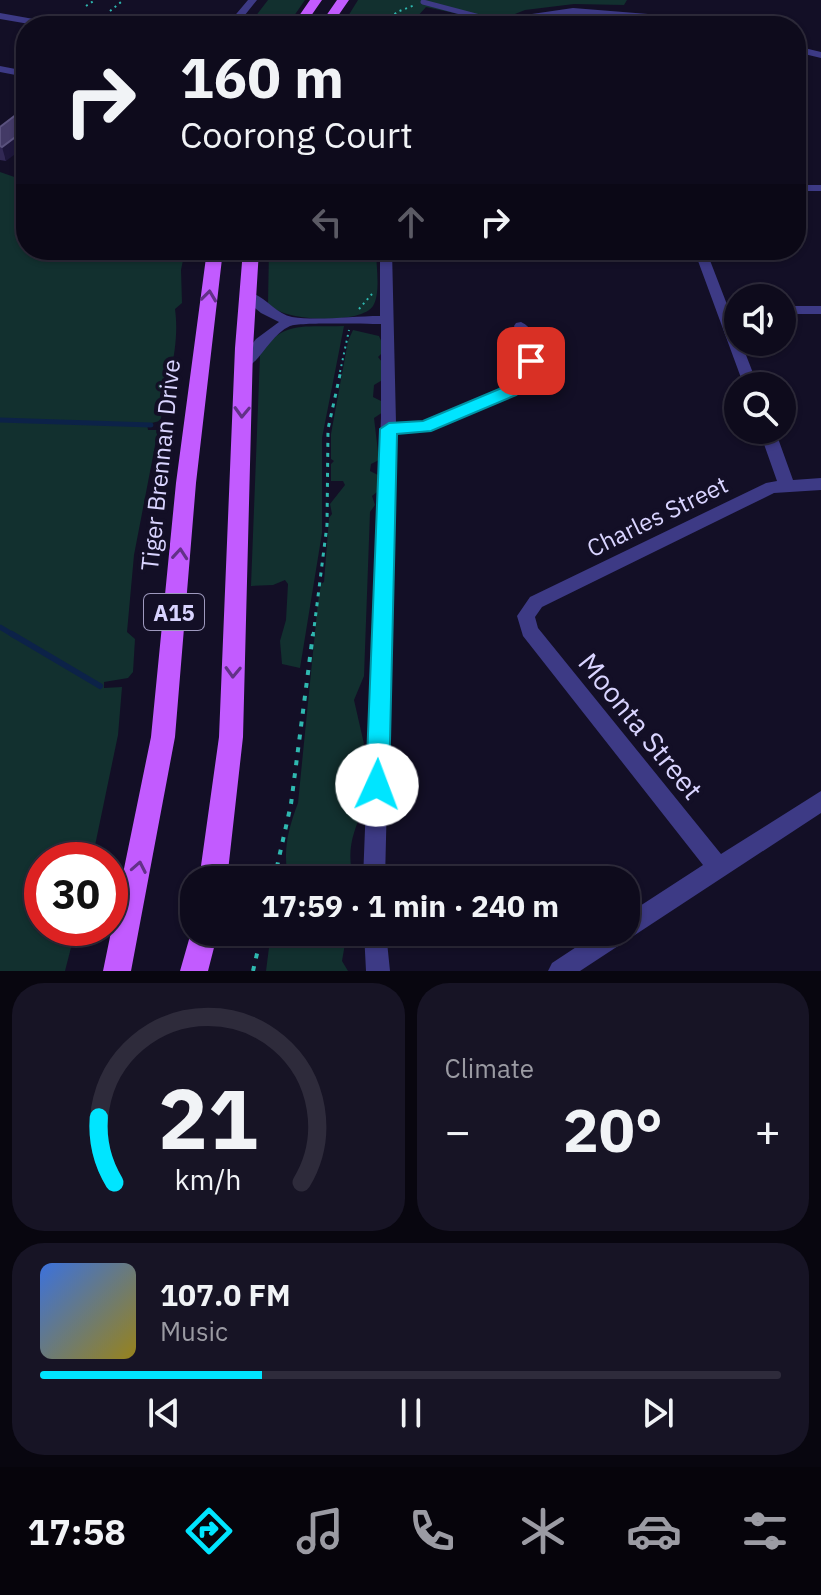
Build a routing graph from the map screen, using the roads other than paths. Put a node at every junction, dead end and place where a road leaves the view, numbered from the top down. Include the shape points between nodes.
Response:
1 (253, 0) edge
2 (640, 0) edge
3 (423, 2) edge
4 (633, 12) junction
5 (239, 16) edge
6 (472, 16) edge
7 (530, 16) edge
8 (651, 16) edge
9 (214, 260) edge
10 (250, 260) edge
11 (386, 260) edge
12 (705, 260) edge
13 (248, 295) junction
14 (724, 298) edge
15 (796, 310) edge
16 (821, 310) edge
17 (385, 320) junction
18 (288, 321) junction
19 (521, 326) dead end
20 (243, 365) junction
21 (389, 429) junction
22 (772, 444) edge
23 (786, 484) junction
24 (821, 484) edge
25 (526, 616) joint
26 (821, 801) edge
27 (215, 866) edge
28 (374, 866) edge
29 (718, 867) junction
30 (640, 919) edge
31 (200, 946) edge
32 (376, 946) edge
33 (598, 946) edge
34 (117, 971) edge
35 (194, 971) edge
36 (378, 971) edge
37 (560, 971) edge

1 - 5 street
2 - 4 street
3 - 6 lane
4 - 7 street via 565,9
4 - 8 street
34 -> 9 main road, Tiger Brennan Drive / A15 via 163,737 186,483
10 - 13 main road, A15
11 - 17 street
12 - 14 street
13 - 18 street
13 - 20 main road, A15
15 - 16 street
17 - 18 street
17 - 21 street
18 - 20 street
19 - 21 street via 531,361 520,386 425,427
20 -> 27 main road, A15 via 231,737
21 - 28 street
22 - 23 street
23 - 24 street, Charles Street
23 - 25 street, Charles Street via 536,602
25 - 29 street, Moonta Street via 529,631
26 - 29 street
29 - 30 street
31 - 35 main road
32 - 36 street
33 - 37 street

